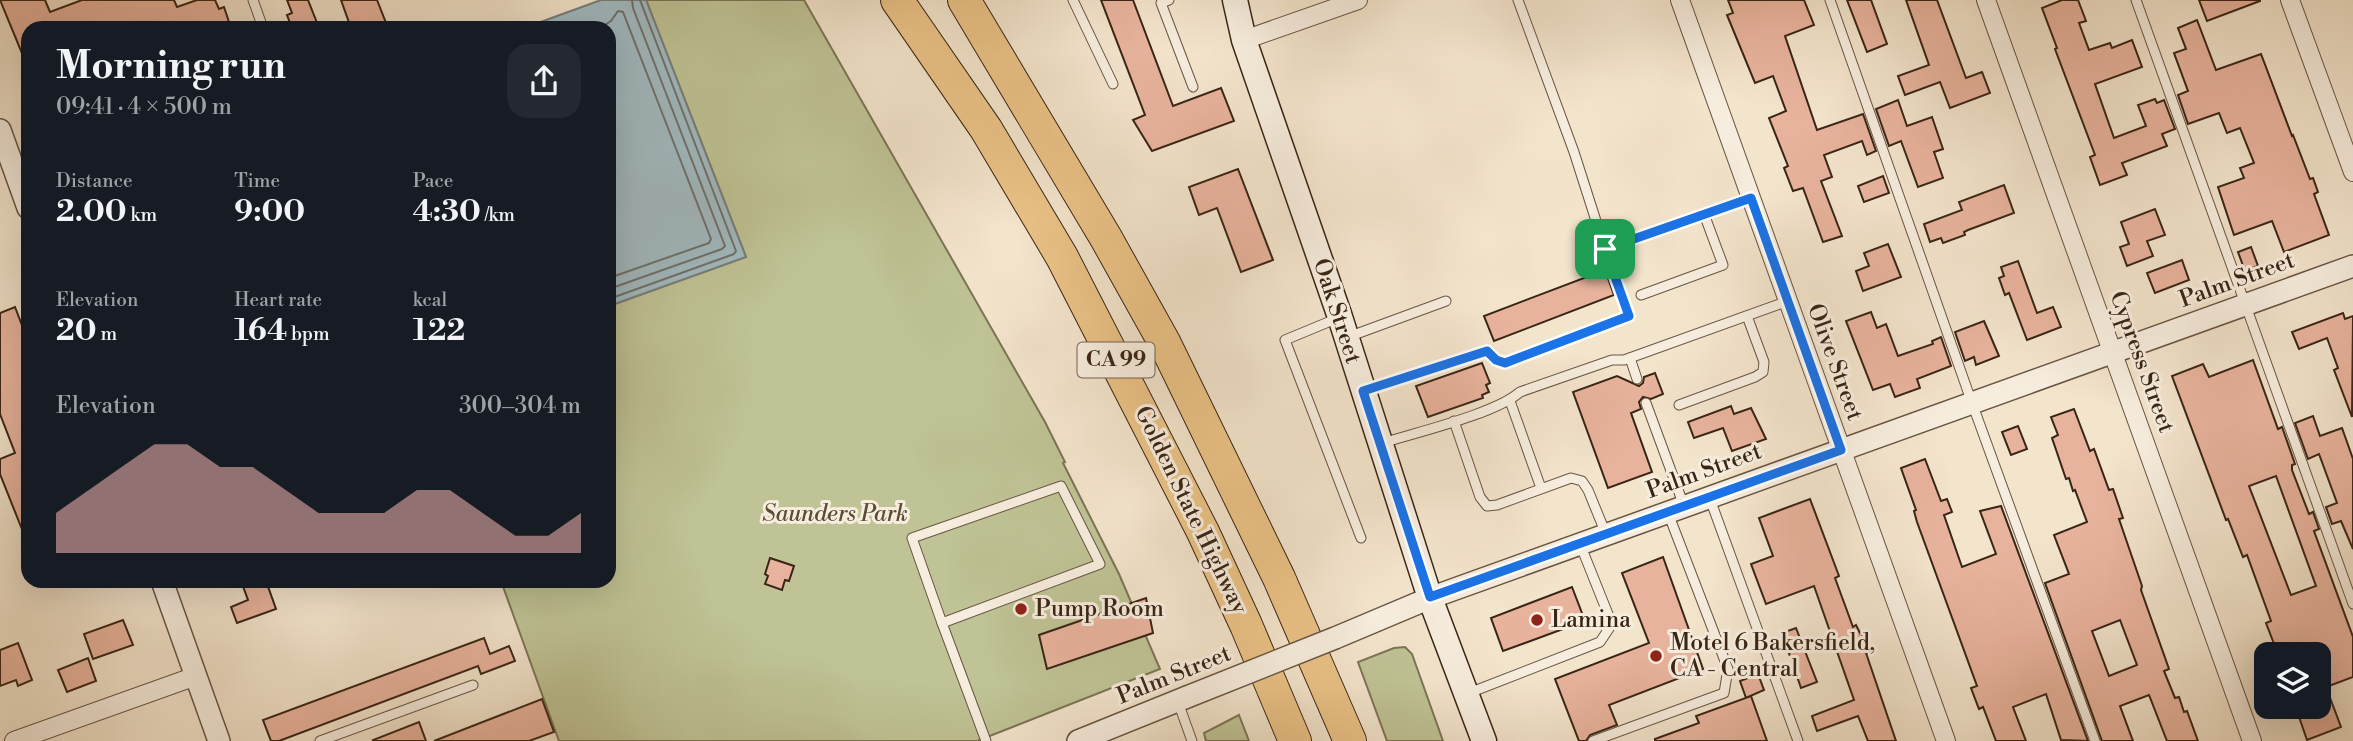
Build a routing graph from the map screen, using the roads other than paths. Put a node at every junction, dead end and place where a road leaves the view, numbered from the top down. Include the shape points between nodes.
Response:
1 (253, 0) edge
2 (897, 0) edge
3 (964, 0) edge
4 (1073, 0) edge
5 (1169, 0) edge
6 (1234, 0) edge
7 (1358, 0) edge
8 (1518, 0) edge
9 (1680, 0) edge
10 (1830, 0) edge
11 (1986, 0) edge
12 (2136, 0) edge
13 (2290, 0) edge
14 (260, 21) edge
15 (1244, 40) junction
16 (1113, 84) dead end
17 (1194, 87) dead end
18 (0, 130) edge
19 (2353, 172) edge
20 (21, 188) edge
21 (1751, 198) junction
22 (1704, 214) junction
23 (1605, 249) junction
24 (2353, 266) edge
25 (1641, 295) dead end
26 (1446, 301) dead end
27 (1788, 301) junction
28 (2245, 305) junction
29 (1747, 316) junction
30 (1343, 327) junction
31 (2112, 352) junction
32 (1630, 358) junction
33 (1637, 379) dead end
34 (1363, 391) junction
35 (1510, 401) junction
36 (1646, 403) dead end
37 (1972, 403) junction
38 (1679, 404) dead end
39 (1454, 421) junction
40 (1381, 443) junction
41 (1841, 450) junction
42 (1541, 488) junction
43 (1709, 497) junction
44 (1676, 509) junction
45 (1606, 534) junction
46 (1361, 538) dead end
47 (1580, 544) junction
48 (165, 588) edge
49 (1430, 597) junction
50 (2353, 604) edge
51 (943, 623) junction
52 (196, 676) junction
53 (473, 685) dead end
54 (1467, 693) junction
55 (1183, 700) junction
56 (14, 741) edge
57 (219, 741) edge
58 (320, 741) edge
59 (986, 741) edge
60 (1078, 741) edge
61 (1192, 741) edge
62 (1295, 741) edge
63 (1350, 741) edge
64 (1484, 741) edge
65 (1593, 741) edge
66 (1798, 741) edge
67 (1946, 741) edge
68 (2095, 741) edge
69 (2252, 741) edge

1 - 14 lane
2 - 62 highway, Golden State Highway / CA 99 via 986,129 1062,257 1203,532
3 - 63 highway, CA 99 via 1164,342 1279,578
4 - 16 lane
5 - 17 lane via 1161,3
6 - 15 main road, Oak Street
7 - 15 street
8 - 23 lane
9 - 21 street, Olive Street
10 - 37 lane
11 - 31 street, Cypress Street
12 - 28 lane
13 - 19 street
15 - 30 main road, Oak Street
18 - 20 street
21 - 22 lane
21 - 27 street, Olive Street
22 - 23 lane
22 - 25 lane via 1723,265
23 - 34 lane via 1629,316 1505,363 1487,351
24 - 28 street, Palm Street
26 - 30 lane
27 - 29 lane
27 - 41 street, Olive Street
28 - 31 street, Palm Street
28 - 50 lane
29 - 32 lane
29 - 38 lane via 1764,362 1763,372
30 - 34 main road, Oak Street
30 - 46 lane via 1285,340
31 - 37 street, Palm Street
31 - 69 street, Cypress Street
32 - 33 lane
32 - 35 lane via 1520,392
34 - 40 main road, Oak Street
35 - 39 lane
35 - 42 lane
36 - 44 lane
37 - 41 street, Palm Street
37 - 68 lane
39 - 40 lane
39 - 42 lane via 1487,506
40 - 49 main road, Oak Street
41 - 43 street, Palm Street
41 - 67 street, Olive Street
42 - 45 lane via 1571,478 1582,481
43 - 44 street, Palm Street
43 - 66 lane
44 - 45 street, Palm Street
44 - 65 lane via 1728,669 1724,693
45 - 47 street, Palm Street
47 - 49 street, Palm Street
47 - 54 lane via 1612,624 1600,642
48 - 52 street
49 - 54 main road, Oak Street
49 - 55 street, Palm Street, bridge
51 - 51 lane via 912,538 1061,486 1101,564
51 - 59 lane
52 - 56 street
52 - 57 street
53 - 58 lane
54 - 64 main road, Oak Street
55 - 60 street, Palm Street
55 - 61 lane

